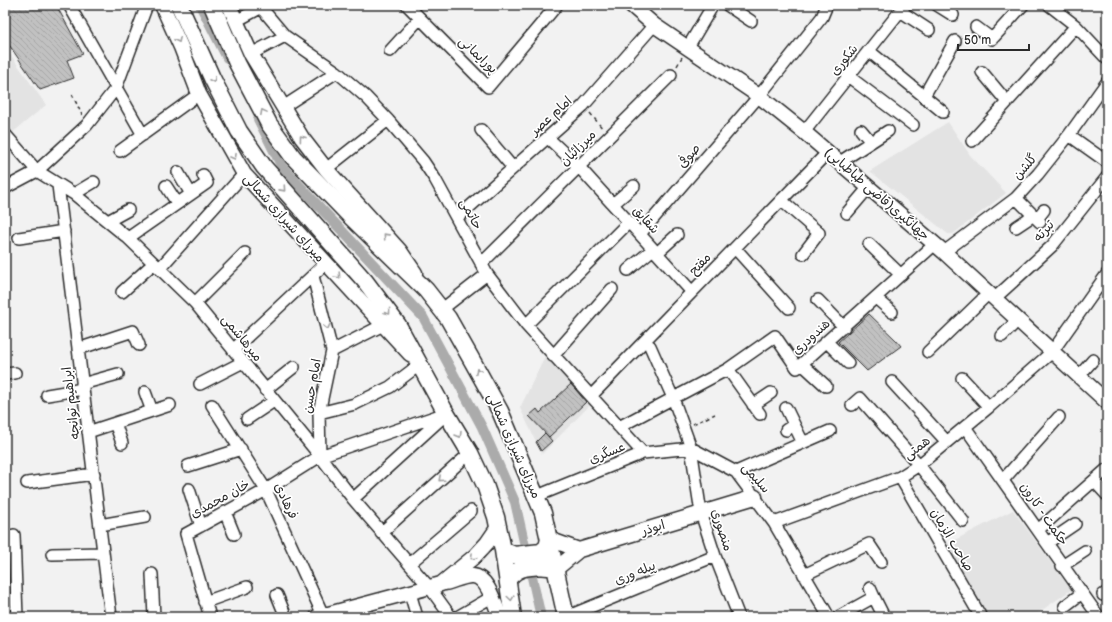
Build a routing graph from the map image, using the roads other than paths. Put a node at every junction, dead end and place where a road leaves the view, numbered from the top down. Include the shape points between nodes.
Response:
1 (69, 5) edge
2 (148, 5) edge
3 (162, 5) edge
4 (179, 5) edge
5 (212, 5) edge
6 (229, 5) edge
7 (407, 5) edge
8 (557, 5) edge
9 (631, 5) edge
10 (713, 5) edge
11 (727, 5) edge
12 (827, 5) edge
13 (937, 5) edge
14 (1023, 5) edge
15 (1049, 5) edge
16 (259, 6) edge
17 (903, 8) edge
18 (953, 15) dead end
19 (420, 18) junction
20 (236, 21) junction
21 (751, 21) dead end
22 (654, 25) junction
23 (927, 25) dead end
24 (1076, 26) junction
25 (976, 27) dead end
26 (285, 36) junction
27 (955, 41) dead end
28 (688, 47) junction
29 (869, 51) junction
30 (390, 52) dead end
31 (251, 54) junction
32 (1107, 59) edge
33 (338, 72) junction
34 (982, 72) dead end
35 (671, 75) road end
36 (848, 76) junction
37 (1107, 82) edge
38 (116, 88) junction
39 (199, 94) junction
40 (759, 96) junction
41 (924, 96) junction
42 (1007, 102) junction
43 (282, 107) junction
44 (943, 112) dead end
45 (388, 120) junction
46 (913, 125) dead end
47 (481, 130) dead end
48 (861, 130) dead end
49 (888, 131) dead end
50 (804, 132) junction
51 (5, 134) edge
52 (143, 135) junction
53 (1069, 135) junction
54 (548, 138) junction
55 (972, 141) dead end
56 (871, 142) junction
57 (120, 151) dead end
58 (828, 152) junction
59 (840, 162) junction
60 (1107, 162) edge
61 (579, 167) junction
62 (513, 168) junction
63 (326, 169) junction
64 (37, 171) junction
65 (178, 172) dead end
66 (244, 174) junction
67 (203, 175) dead end
68 (1107, 177) edge
69 (94, 182) dead end
70 (58, 185) junction
71 (166, 186) dead end
72 (634, 186) dead end
73 (869, 187) junction
74 (5, 188) edge
75 (74, 194) junction
76 (191, 194) junction
77 (1016, 198) junction
78 (781, 200) junction
79 (177, 203) junction
80 (613, 204) junction
81 (128, 210) dead end
82 (1044, 210) dead end
83 (847, 213) dead end
84 (457, 218) junction
85 (1037, 219) junction
86 (108, 221) junction
87 (628, 222) junction
88 (1016, 227) dead end
89 (64, 231) junction
90 (640, 234) junction
91 (677, 235) dead end
92 (20, 238) dead end
93 (128, 238) junction
94 (869, 244) dead end
95 (735, 248) junction
96 (940, 248) junction
97 (655, 251) junction
98 (245, 252) dead end
99 (803, 254) dead end
100 (326, 264) junction
101 (481, 264) junction
102 (157, 266) junction
103 (628, 270) dead end
104 (487, 274) junction
105 (1107, 274) edge
106 (901, 275) junction
107 (313, 276) junction
108 (612, 289) dead end
109 (426, 290) junction
110 (122, 292) dead end
111 (692, 292) junction
112 (992, 296) junction
113 (876, 298) junction
114 (818, 300) dead end
115 (195, 303) junction
116 (789, 308) dead end
117 (441, 310) junction
118 (892, 312) dead end
119 (1018, 320) junction
120 (383, 325) junction
121 (526, 325) junction
122 (844, 327) junction
123 (1002, 336) dead end
124 (827, 342) junction
125 (139, 345) dead end
126 (650, 346) dead end
127 (78, 349) junction
128 (233, 350) junction
129 (332, 351) junction
130 (928, 352) dead end
131 (1052, 352) junction
132 (553, 356) junction
133 (1093, 360) dead end
134 (243, 362) junction
135 (802, 364) junction
136 (848, 364) dead end
137 (419, 365) junction
138 (294, 367) dead end
139 (728, 370) junction
140 (118, 374) dead end
141 (1079, 376) junction
142 (962, 378) dead end
143 (892, 382) dead end
144 (200, 384) dead end
145 (83, 386) junction
146 (826, 386) dead end
147 (265, 390) junction
148 (145, 392) dead end
149 (772, 393) dead end
150 (47, 395) dead end
151 (591, 396) junction
152 (673, 398) junction
153 (274, 401) junction
154 (1107, 402) edge
155 (170, 405) dead end
156 (212, 405) dead end
157 (852, 405) dead end
158 (989, 407) junction
159 (786, 408) dead end
160 (152, 411) junction
161 (446, 413) junction
162 (319, 414) junction
163 (1059, 417) dead end
164 (247, 419) dead end
165 (115, 423) junction
166 (619, 426) junction
167 (966, 427) junction
168 (830, 431) dead end
169 (88, 432) junction
170 (947, 442) junction
171 (122, 443) dead end
172 (803, 443) junction
173 (691, 448) junction
174 (240, 449) junction
175 (470, 453) junction
176 (643, 453) junction
177 (320, 456) junction
178 (919, 465) junction
179 (188, 466) dead end
180 (1107, 470) edge
181 (736, 472) junction
182 (94, 474) junction
183 (900, 477) junction
184 (1003, 480) junction
185 (1094, 481) junction
186 (27, 483) dead end
187 (189, 489) dead end
188 (266, 490) junction
189 (1107, 495) edge
190 (537, 496) junction
191 (755, 497) junction
192 (353, 499) junction
193 (471, 510) dead end
194 (225, 512) junction
195 (701, 513) junction
196 (145, 517) dead end
197 (963, 521) dead end
198 (774, 523) junction
199 (1075, 524) dead end
200 (100, 525) junction
201 (201, 526) junction
202 (498, 527) junction
203 (1038, 530) junction
204 (381, 533) junction
205 (234, 534) dead end
206 (14, 535) dead end
207 (1047, 543) junction
208 (579, 550) junction
209 (1085, 551) dead end
210 (103, 553) junction
211 (52, 554) dead end
212 (715, 556) junction
213 (548, 557) junction
214 (881, 562) dead end
215 (409, 564) junction
216 (511, 564) junction
217 (1062, 566) junction
218 (152, 574) dead end
219 (804, 575) junction
220 (435, 586) junction
221 (247, 588) dead end
222 (410, 593) junction
223 (1082, 593) junction
224 (277, 595) dead end
225 (492, 597) junction
226 (206, 602) junction
227 (1065, 606) dead end
228 (320, 616) edge
229 (735, 616) edge
230 (1095, 616) edge
231 (17, 617) edge
232 (111, 617) edge
233 (154, 617) edge
234 (210, 617) edge
235 (286, 617) edge
236 (417, 617) edge
237 (451, 617) edge
238 (457, 617) edge
239 (500, 617) edge
240 (514, 617) edge
241 (566, 617) edge
242 (829, 617) edge
243 (838, 617) edge
244 (884, 617) edge
245 (981, 617) edge

1 - 38 street
2 - 38 street
3 -> 39 street, میرزای شیرازی شمالی via 182,47
4 -> 137 main road, میرزای شیرازی شمالی via 239,131 264,167 365,281 398,325
109 -> 5 main road, میرزای شیرازی شمالی via 293,157 270,124 237,63
6 - 20 street, میرزای شیرازی شمالی
7 - 19 street, پورایمانی
8 - 19 street, پورایمانی via 488,87
9 - 22 street, جهانگیری(قاضی طباطبایی)
10 - 28 street
11 - 21 street
12 - 40 street, صوفی via 822,17
13 - 18 street
14 - 25 street via 992,39
15 - 24 street
16 - 20 street
16 - 26 street, حاتمی
17 - 23 street
17 - 29 street, شکوری
19 - 30 street
20 - 31 street, میرزای شیرازی شمالی
22 - 28 street, جهانگیری(قاضی طباطبایی)
22 - 54 street, امام عصر via 583,106
24 - 32 street
24 - 42 street
26 - 31 street
26 - 33 street, حاتمی
27 - 41 street
28 - 40 street, جهانگیری(قاضی طباطبایی)
29 - 36 street, شکوری
29 - 41 street
31 - 43 street, میرزای شیرازی شمالی
33 - 43 street
33 - 45 street, حاتمی
34 - 42 street
35 - 61 street, میرزائیان
36 - 46 street
36 - 50 street, شکوری
37 - 53 street, گلشن
38 - 52 street
38 - 64 street via 87,125
39 - 52 street
39 -> 66 street, میرزای شیرازی شمالی
40 - 50 street, جهانگیری(قاضی طباطبایی)
40 - 90 street, صوفی
41 - 44 street
42 - 55 street
63 -> 43 street, میرزای شیرازی شمالی
45 - 63 street
45 - 84 street, حاتمی via 423,161
47 - 62 street
48 - 56 street
49 - 56 street
50 - 58 street, جهانگیری(قاضی طباطبایی)
51 - 64 street, میرهاشمی
52 - 57 street
53 - 60 street
53 - 77 street, گلشن
54 - 61 street, شقایق
54 - 62 street, امام عصر
56 - 59 street
58 - 59 street, جهانگیری(قاضی طباطبایی)
58 - 78 street, مفتح
59 - 73 street, جهانگیری(قاضی طباطبایی)
61 - 80 street, شقایق
61 - 101 street, میرزائیان
62 - 84 street, امام عصر
109 -> 63 street, میرزای شیرازی شمالی via 400,251
64 - 70 street, میرهاشمی
64 - 74 street
65 - 76 street
66 - 100 street, میرزای شیرازی شمالی
66 - 102 street
67 - 76 street via 207,183
68 - 112 street, تبرته via 1052,246
69 - 75 street
70 - 75 street, میرهاشمی
70 - 89 street, ابراهیم توانچه
71 - 79 street
72 - 80 street
73 - 83 street
73 - 96 street, جهانگیری(قاضی طباطبایی)
75 - 86 street, میرهاشمی
76 - 79 street
77 - 85 street
77 - 96 street, گلشن
78 - 95 street, مفتح
78 - 99 street via 819,233
79 - 93 street
80 - 87 street, شقایق
81 - 86 street
82 - 85 street
84 - 101 street, حاتمی
85 - 88 street
86 - 93 street, میرهاشمی
87 - 90 street, شقایق
87 - 121 street
89 - 92 street
89 - 127 street, ابراهیم توانچه
90 - 97 street, شقایق
91 - 97 street
93 - 102 street, میرهاشمی
94 - 106 street
95 - 111 street, مفتح
95 - 116 street
96 - 106 street, هندودری
96 - 112 street, جهانگیری(قاضی طباطبایی)
97 - 103 street
97 - 111 street, شقایق
98 - 115 street
100 - 107 street
100 -> 120 street, میرزای شیرازی شمالی
101 - 104 street, حاتمی
102 - 110 street
102 - 115 street, میرهاشمی
104 - 117 street
104 - 121 street, حاتمی
105 - 131 street, همتی
106 - 113 street, هندودری
107 - 128 street
107 -> 129 street, امام حسن
108 - 132 street
109 - 117 main road, میرزای شیرازی شمالی
111 - 151 street, مفتح
112 - 119 street, جهانگیری(قاضی طباطبایی)
112 - 130 street, تبرته
113 - 118 street
113 - 122 street, هندودری
114 - 122 street
115 - 128 street, میرهاشمی
190 -> 117 main road, میرزای شیرازی شمالی via 500,411 448,318
119 - 123 street
119 - 131 street, جهانگیری(قاضی طباطبایی)
120 - 129 street
120 - 137 street, میرزای شیرازی شمالی
121 - 132 street, حاتمی
122 - 124 street, هندودری
124 - 135 street, هندودری
124 - 136 street
125 - 127 street via 133,331
126 - 152 street
127 - 145 street, ابراهیم توانچه
128 - 134 street, میرهاشمی
129 - 162 street, امام حسن
131 - 141 street, جهانگیری(قاضی طباطبایی)
131 - 158 street, همتی
132 - 151 street, حاتمی
133 - 141 street
134 - 144 street
134 - 147 street, میرهاشمی
135 - 139 street, هندودری via 797,368 775,336
135 - 146 street
137 - 161 main road, میرزای شیرازی شمالی
137 - 162 street via 390,387 355,404
138 - 147 street
139 - 149 street via 756,409
139 - 152 street, هندودری
140 - 145 street
141 - 154 street, جهانگیری(قاضی طباطبایی)
142 - 158 street
143 - 170 street
145 - 150 street
145 - 169 street, ابراهیم توانچه
147 - 153 street, میرهاشمی
148 - 160 street
151 - 166 street, حاتمی
152 - 166 street, هندودری
152 - 173 street
153 - 164 street
153 - 177 street, میرهاشمی
155 - 160 street
156 - 174 street, فرهادی
157 - 178 street via 860,398
158 - 167 street, همتی
159 - 172 street via 790,428
160 - 165 street
161 -> 175 main road, میرزای شیرازی شمالی
161 - 177 street, خان محمدی
161 - 192 street
162 - 177 street, امام حسن
163 - 184 street
165 - 169 street
165 - 171 street
166 - 176 street, حاتمی
167 - 170 street, همتی
167 - 184 street, حکمت - کارون
168 - 172 street
169 - 182 street, ابراهیم توانچه
170 - 178 street, همتی
172 - 181 street
173 - 176 street, عسگری
173 - 181 street, سلیمی
173 - 195 street, منصوری
174 - 179 street
174 - 188 street, فرهادی
175 - 202 main road, میرزای شیرازی شمالی via 485,485
175 -> 204 street
176 - 190 street, عسگری
177 - 188 street, خان محمدی
177 - 192 street, میرهاشمی
178 - 183 street, همتی
178 - 197 street
180 - 185 street
181 - 191 street, سلیمی
182 - 186 street
182 - 200 street, ابراهیم توانچه
183 - 198 street, همتی
183 - 245 street, صاحب الزمان
184 - 203 street, حکمت - کارون
185 - 189 street
185 - 203 street
187 - 201 street
188 - 194 street, خان محمدی
188 - 228 street, فرهادی
190 - 213 main road, میرزای شیرازی شمالی via 543,513
191 - 195 street, ابوذر
191 - 198 street, سلیمی
192 - 204 street, میرهاشمی
193 - 215 street
194 - 201 street, خان محمدی
194 - 205 street
195 - 208 street, ابوذر
195 - 212 street, منصوری
196 - 200 street
198 - 219 street, سلیمی
199 - 207 street
200 - 210 street, ابراهیم توانچه
201 - 226 street, خان محمدی via 186,534
202 - 216 main road, میرزای شیرازی شمالی
202 -> 220 street via 488,543 475,556
203 - 207 street, حکمت - کارون
204 - 215 street, میرهاشمی
206 - 231 street
207 - 217 street, حکمت - کارون
208 - 213 street, ابوذر
208 - 213 street
209 - 217 street
210 - 211 street
210 - 232 street, ابراهیم توانچه
212 - 229 street, منصوری
212 - 241 street, پیله وری
213 - 216 main road
213 - 241 main road, میرزای شیرازی شمالی
214 - 219 street via 869,544
215 - 220 street, میرهاشمی
216 -> 240 main road, میرزای شیرازی شمالی
217 - 223 street, حکمت - کارون
218 - 233 street
219 - 242 street, سلیمی
220 - 222 street
220 - 225 street via 472,576 478,577 484,581
220 - 237 street, میرهاشمی
221 - 226 street
222 - 228 street
222 - 236 street
223 - 227 street
223 - 230 street, حکمت - کارون
224 - 235 street
225 - 238 street
225 - 239 street
226 - 234 street, خان محمدی
243 - 244 street via 872,593

